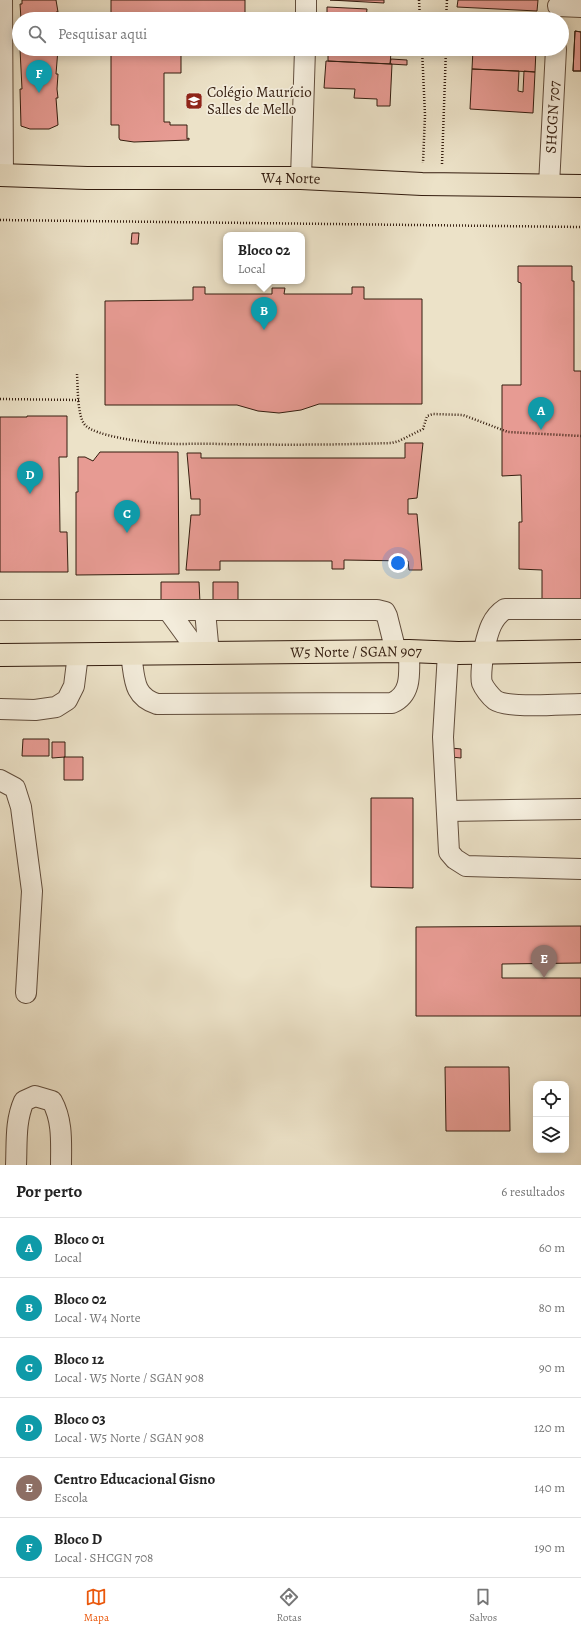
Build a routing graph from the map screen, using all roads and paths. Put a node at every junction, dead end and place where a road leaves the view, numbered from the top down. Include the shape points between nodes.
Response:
1 (2, 0) edge
2 (306, 0) edge
3 (419, 0) edge
4 (447, 0) edge
5 (581, 7) edge
6 (558, 8) edge
7 (306, 12) edge
8 (420, 12) edge
9 (446, 12) edge
10 (305, 56) edge
11 (422, 56) edge
12 (445, 56) edge
13 (556, 56) edge
14 (2, 175) edge
15 (301, 178) junction
16 (432, 184) junction
17 (548, 185) junction
18 (581, 186) edge
19 (0, 220) edge
20 (581, 227) edge
21 (76, 374) dead end
22 (0, 399) edge
23 (79, 400) junction
24 (581, 436) edge
25 (581, 608) edge
26 (0, 610) edge
27 (168, 610) junction
28 (205, 610) junction
29 (581, 651) edge
30 (402, 652) junction
31 (484, 652) junction
32 (448, 653) junction
33 (78, 654) junction
34 (205, 654) junction
35 (0, 655) edge
36 (131, 655) junction
37 (581, 704) edge
38 (0, 709) edge
39 (0, 780) edge
40 (581, 809) edge
41 (446, 811) junction
42 (581, 869) edge
43 (26, 994) dead end
44 (16, 1165) edge
45 (61, 1165) edge

1 - 14 street
2 - 7 street
3 - 8 path
4 - 9 path
5 - 6 street
10 - 15 street
11 - 16 path
12 - 16 path
13 - 17 street, SHCGN 707
14 - 15 main road, W4 Norte via 87,178
15 - 16 main road, W4 Norte
16 - 17 main road, W4 Norte
17 - 18 main road, W4 Norte
19 - 20 path
21 - 23 path
22 - 23 path
23 - 24 path via 80,417 90,429 131,440 158,443 392,443 422,429 427,416 433,414 463,415 508,432
25 - 31 street via 505,609 493,621
26 - 27 street
27 - 28 street
27 - 34 street
28 - 30 street via 381,611 385,612
28 - 34 street
29 - 31 main road, W5 Norte / SGAN 907
30 - 32 main road, W5 Norte / SGAN 907
30 - 34 main road, W5 Norte / SGAN 907
30 - 36 street via 408,684 399,700 392,703 157,704 146,700 136,687
31 - 32 main road, W5 Norte / SGAN 907
31 - 37 street via 482,682 496,700 509,704
32 - 41 street via 443,737
33 - 35 main road, W5 Norte / SGAN 907
33 - 36 main road, W5 Norte / SGAN 907
33 - 38 street via 74,686 67,700 56,707 35,710
34 - 36 main road, W5 Norte / SGAN 907
39 - 43 street via 15,788 21,807 32,891
40 - 41 street
41 - 42 street via 449,852 466,866
44 - 45 street via 20,1112 24,1102 36,1096 52,1101 57,1110

